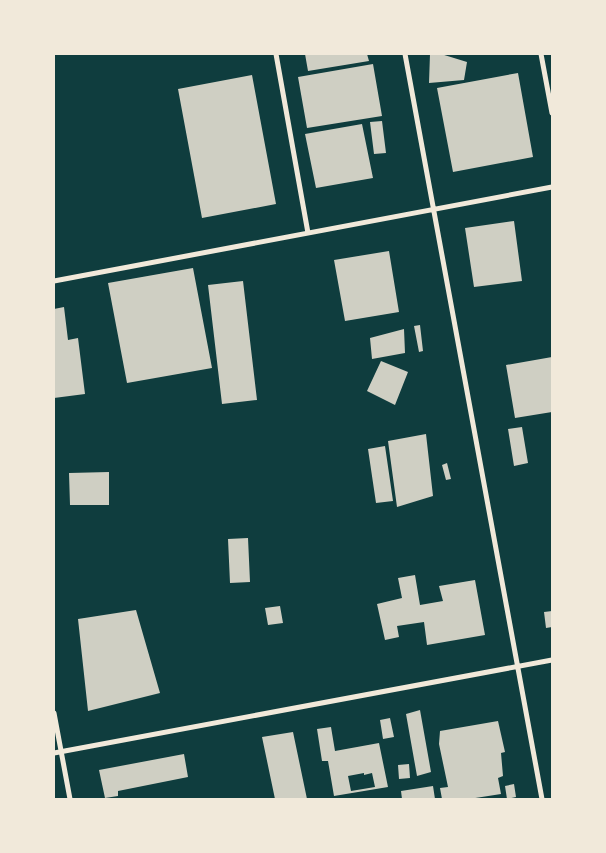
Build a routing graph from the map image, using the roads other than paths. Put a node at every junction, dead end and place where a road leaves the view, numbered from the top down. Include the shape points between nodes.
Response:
1 (276, 54) edge
2 (405, 54) edge
3 (542, 54) edge
4 (552, 113) edge
5 (552, 187) edge
6 (434, 209) junction
7 (308, 233) junction
8 (54, 281) edge
9 (552, 660) edge
10 (518, 666) junction
11 (54, 712) edge
12 (61, 752) junction
13 (54, 753) edge
14 (70, 799) edge
15 (542, 799) edge

1 - 7 street
2 - 6 street
3 - 4 street
5 - 6 street
6 - 7 street
6 - 10 street
7 - 8 street
9 - 10 street
10 - 12 street
10 - 15 street
11 - 12 street
12 - 13 street
12 - 14 street

